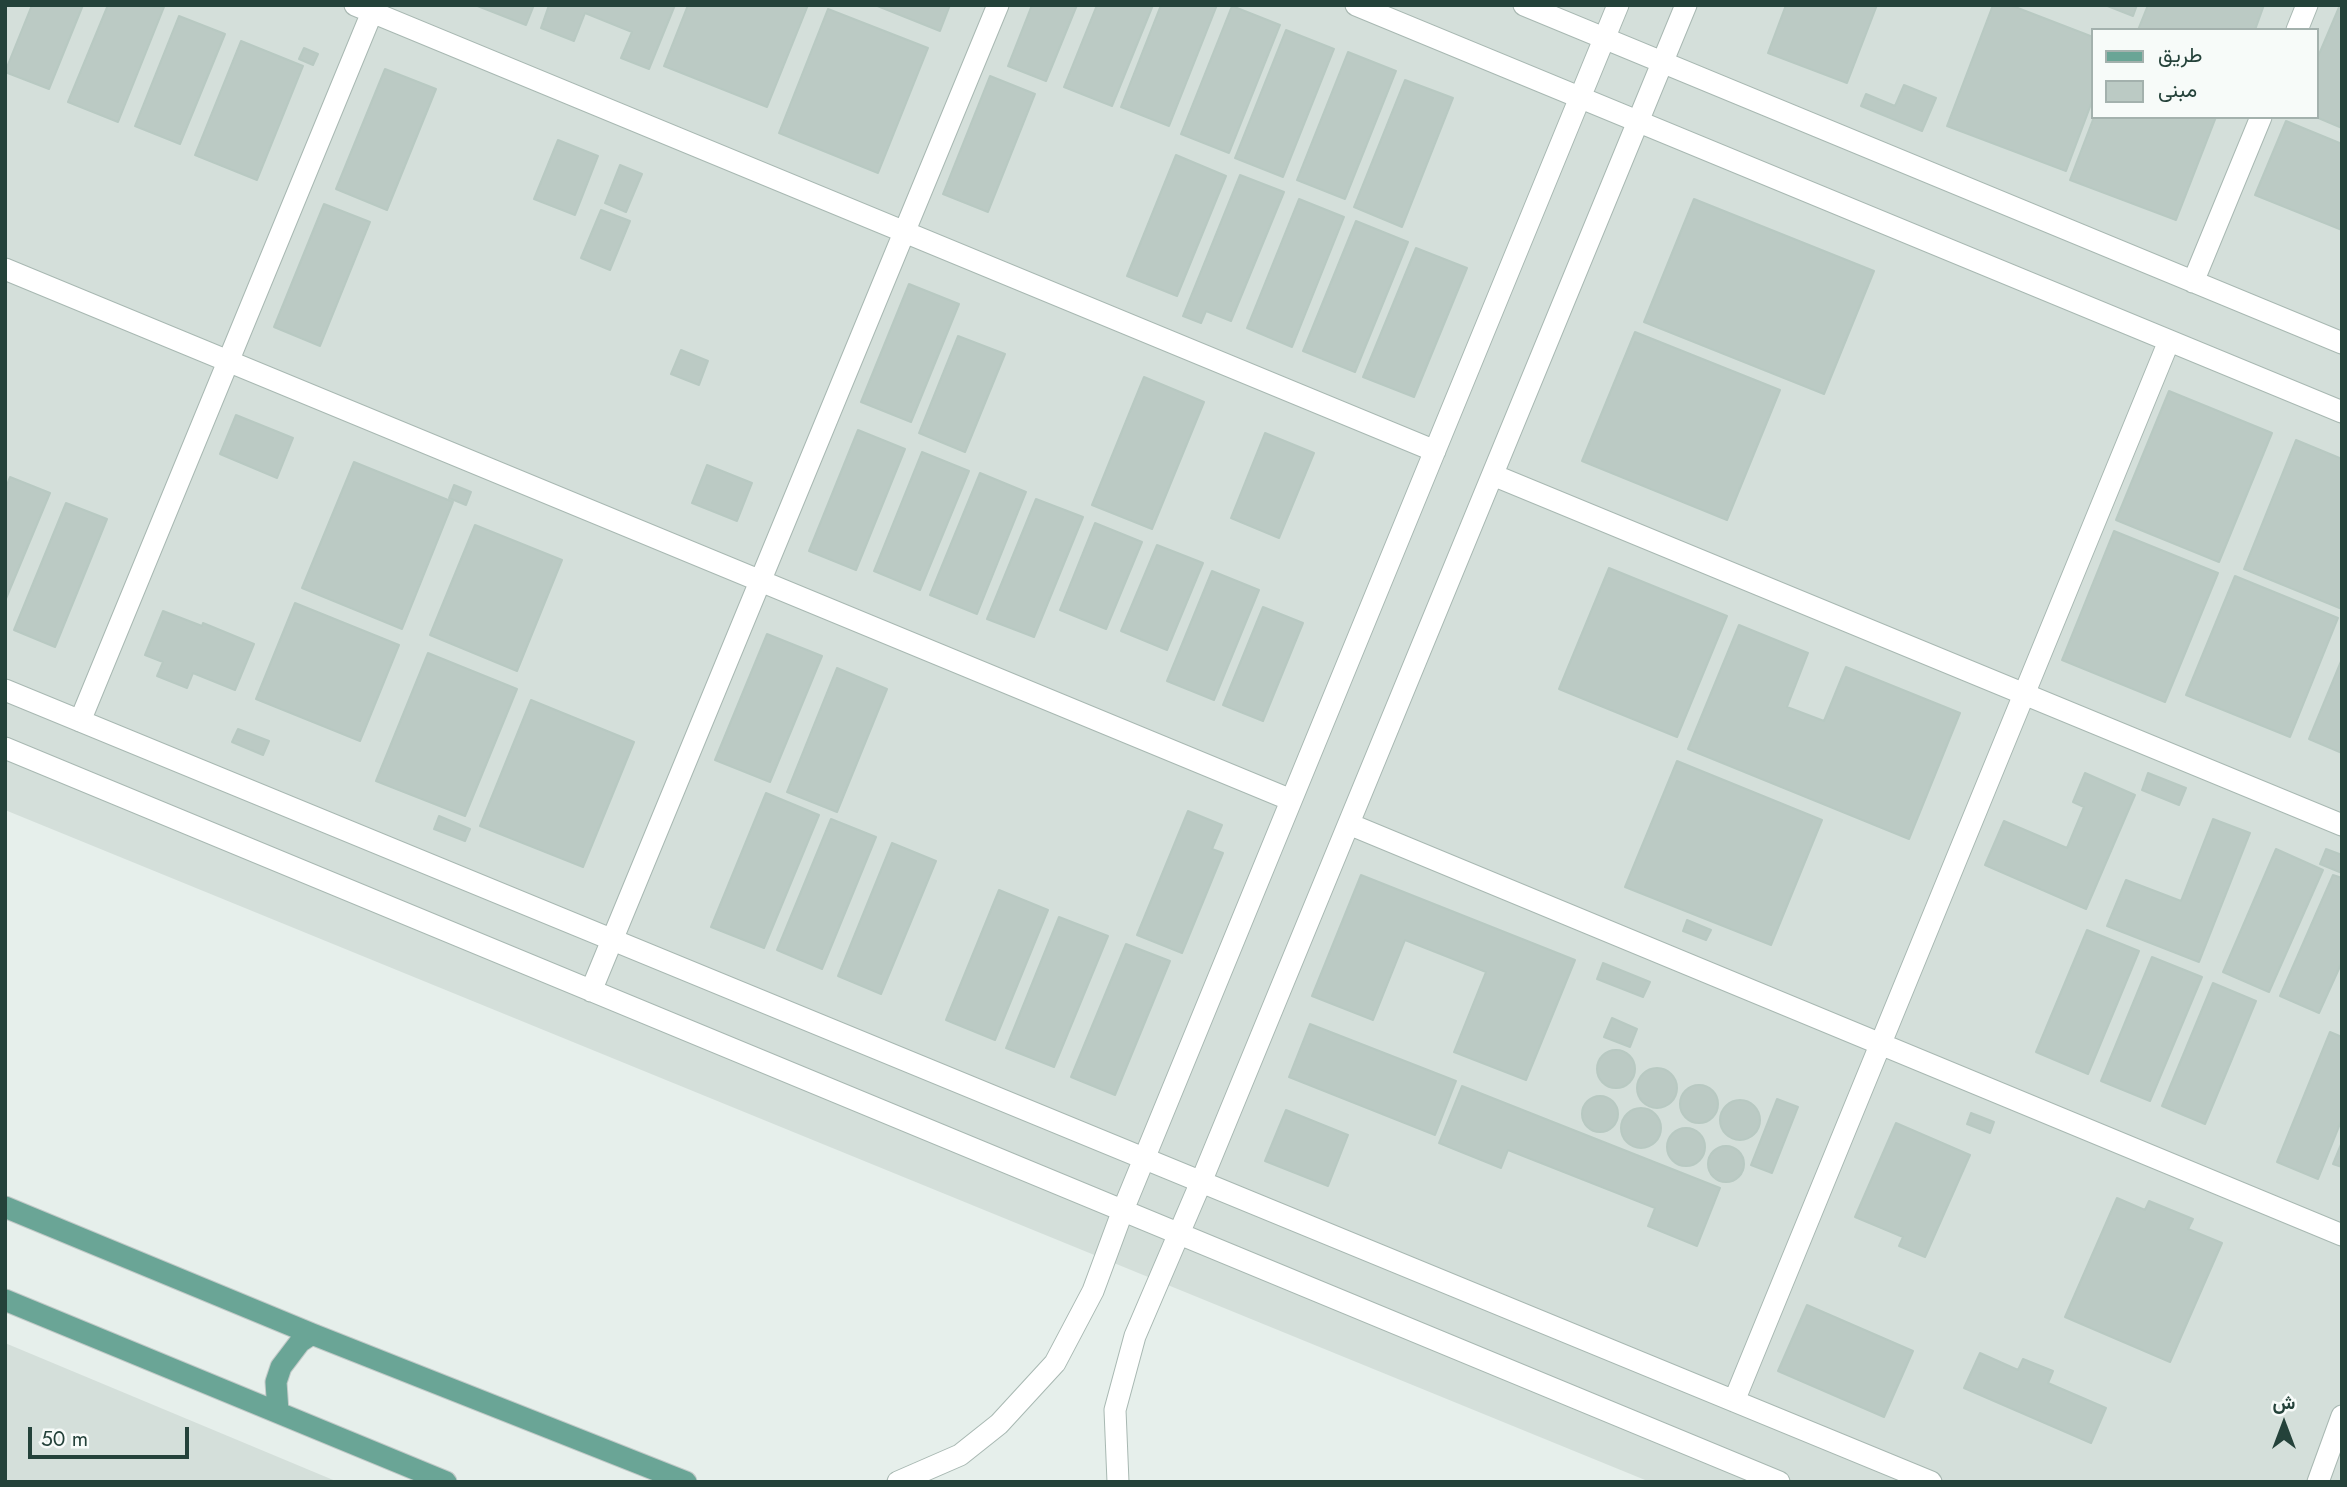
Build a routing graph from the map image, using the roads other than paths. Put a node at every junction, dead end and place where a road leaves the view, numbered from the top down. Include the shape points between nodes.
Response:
1 (998, 5) edge
2 (1356, 5) edge
3 (1524, 5) edge
4 (1618, 5) edge
5 (1686, 5) edge
6 (2307, 5) edge
7 (367, 8) edge
8 (2298, 28) edge
9 (1604, 39) junction
10 (1663, 62) junction
11 (1581, 97) junction
12 (2260, 119) edge
13 (1639, 121) junction
14 (904, 232) junction
15 (5, 269) edge
16 (2193, 282) junction
17 (2169, 341) junction
18 (2342, 343) edge
19 (228, 361) junction
20 (2342, 412) edge
21 (1435, 451) junction
22 (1493, 475) junction
23 (760, 580) junction
24 (5, 690) edge
25 (2024, 694) junction
26 (80, 721) junction
27 (5, 748) edge
28 (1291, 800) junction
29 (1349, 824) junction
30 (2342, 825) edge
31 (612, 939) junction
32 (591, 991) junction
33 (1881, 1044) junction
34 (1144, 1158) junction
35 (1201, 1182) junction
36 (5, 1207) edge
37 (1122, 1210) junction
38 (1180, 1234) junction
39 (2342, 1235) edge
40 (5, 1300) edge
41 (312, 1334) junction
42 (1734, 1401) junction
43 (278, 1412) junction
44 (2342, 1416) edge
45 (446, 1482) edge
46 (685, 1482) edge
47 (898, 1482) edge
48 (1118, 1482) edge
49 (1779, 1482) edge
50 (1931, 1482) edge
51 (2318, 1482) edge

1 - 14 street
2 - 11 street
3 - 9 street
4 - 9 street
5 - 10 street
6 - 8 street
7 - 14 street
7 - 19 street
9 - 10 street
9 - 11 street
10 - 13 street
10 - 16 street
11 - 13 street
11 - 21 street
12 - 16 street
13 - 17 street
13 - 22 street
14 - 21 street
14 - 23 street
15 - 19 street
16 - 18 street
17 - 20 street
17 - 25 street
19 - 23 street
19 - 26 street
21 - 28 street
22 - 25 street
22 - 29 street
23 - 28 street
23 - 31 street
24 - 26 street
25 - 30 street
25 - 33 street
26 - 31 street
27 - 32 street
28 - 34 street
29 - 33 street
29 - 35 street
31 - 32 street
31 - 34 street
32 - 37 street
33 - 39 street
33 - 42 street
34 - 35 street
34 - 37 street
35 - 38 street
35 - 42 street
36 - 41 main road
37 - 38 street
37 - 47 street via 1093,1291 1055,1363 999,1424 960,1455
38 - 48 street via 1135,1336 1115,1410
38 - 49 street
40 - 43 main road
41 - 43 main road via 294,1348 281,1367 275,1397
41 - 46 main road
42 - 50 street
43 - 45 main road
44 - 51 street

